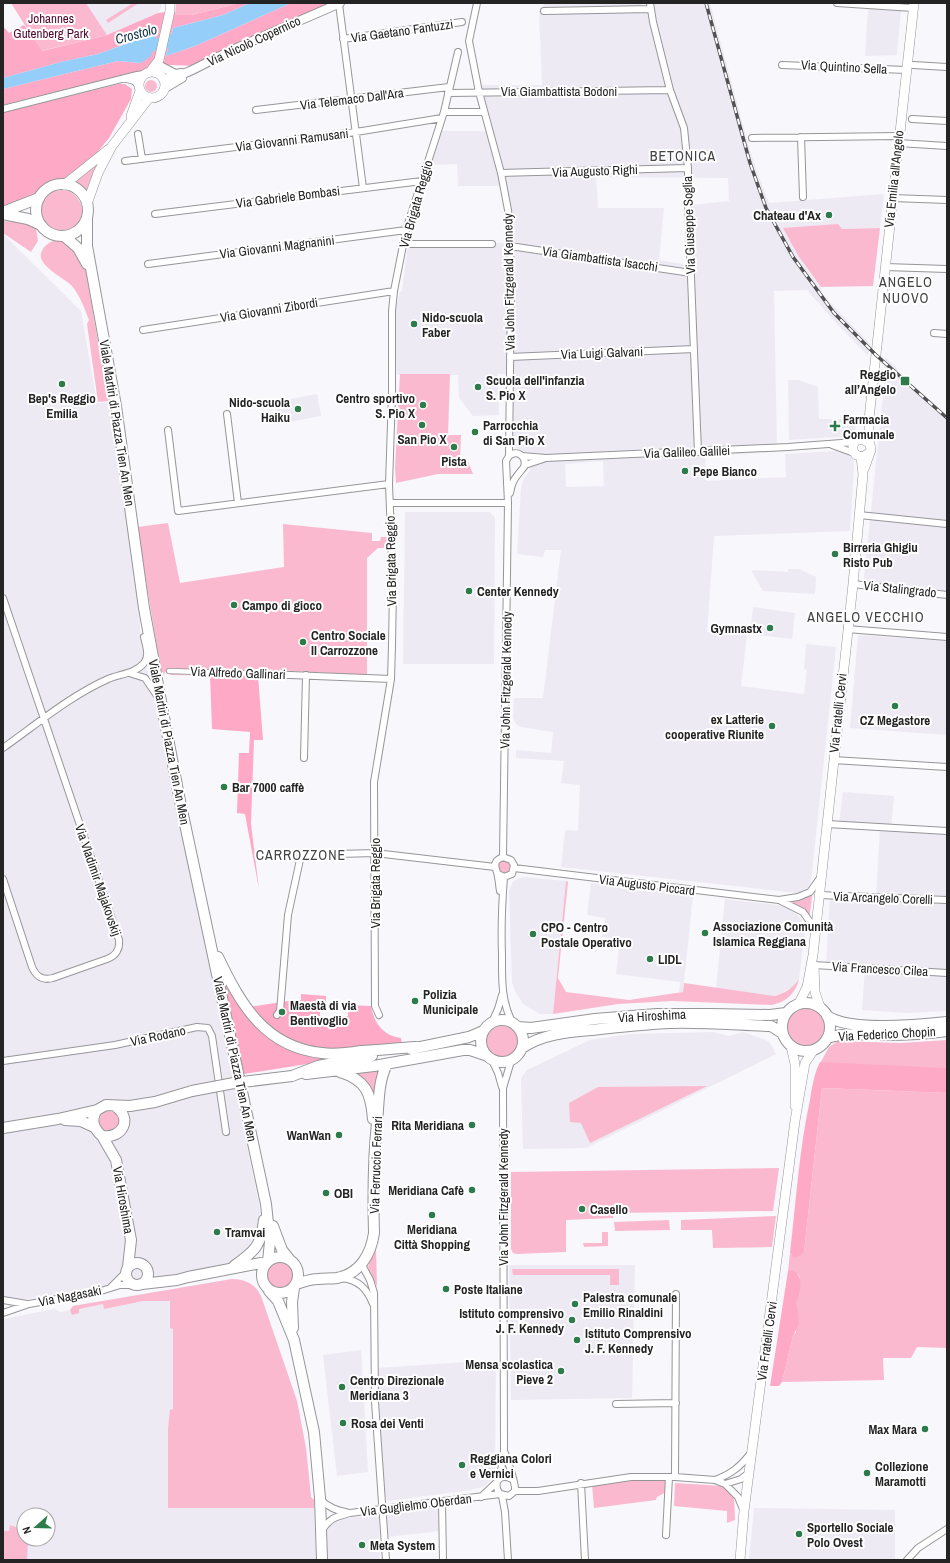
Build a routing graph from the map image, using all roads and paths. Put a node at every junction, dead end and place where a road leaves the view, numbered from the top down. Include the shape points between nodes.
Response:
1 (339, 3) edge
2 (476, 3) edge
3 (837, 3) edge
4 (913, 5) edge
5 (650, 6) edge
6 (170, 7) edge
7 (544, 11) dead end
8 (462, 22) dead end
9 (343, 39) junction
10 (458, 52) dead end
11 (782, 65) dead end
12 (947, 67) edge
13 (910, 68) junction
14 (161, 71) junction
15 (191, 71) junction
16 (147, 73) junction
17 (125, 78) junction
18 (139, 88) junction
19 (448, 90) junction
20 (670, 90) junction
21 (479, 92) junction
22 (149, 98) junction
23 (352, 100) junction
24 (3, 109) edge
25 (256, 110) dead end
26 (444, 112) junction
27 (484, 112) junction
28 (442, 118) junction
29 (912, 119) dead end
30 (947, 121) edge
31 (127, 125) junction
32 (356, 132) junction
33 (138, 134) dead end
34 (801, 137) junction
35 (752, 138) dead end
36 (898, 140) junction
37 (112, 146) junction
38 (947, 146) edge
39 (142, 158) junction
40 (125, 161) dead end
41 (688, 168) junction
42 (501, 173) junction
43 (422, 180) junction
44 (64, 185) junction
45 (363, 188) junction
46 (803, 197) dead end
47 (39, 198) junction
48 (892, 198) junction
49 (947, 200) edge
50 (87, 204) junction
51 (3, 213) edge
52 (155, 214) dead end
53 (87, 217) junction
54 (41, 225) junction
55 (406, 230) junction
56 (64, 236) junction
57 (403, 244) junction
58 (492, 244) dead end
59 (510, 246) junction
60 (148, 264) dead end
61 (885, 267) junction
62 (947, 269) edge
63 (691, 273) junction
64 (93, 277) junction
65 (394, 291) junction
66 (143, 330) dead end
67 (934, 333) dead end
68 (947, 334) edge
69 (694, 350) junction
70 (510, 357) junction
71 (227, 414) dead end
72 (168, 430) dead end
73 (509, 432) junction
74 (861, 441) junction
75 (828, 444) junction
76 (698, 452) junction
77 (515, 453) junction
78 (861, 454) junction
79 (509, 456) junction
80 (522, 456) junction
81 (546, 458) junction
82 (525, 465) junction
83 (507, 467) junction
84 (518, 472) junction
85 (389, 484) junction
86 (238, 503) junction
87 (390, 503) junction
88 (508, 503) junction
89 (859, 515) junction
90 (947, 524) edge
91 (853, 584) junction
92 (947, 595) edge
93 (3, 598) edge
94 (144, 608) junction
95 (847, 629) junction
96 (947, 637) edge
97 (169, 671) dead end
98 (129, 673) junction
99 (265, 674) joint
100 (306, 675) junction
101 (391, 679) junction
102 (161, 701) junction
103 (43, 719) junction
104 (3, 748) edge
105 (304, 758) dead end
106 (833, 760) junction
107 (947, 767) edge
108 (827, 824) junction
109 (947, 831) edge
110 (375, 854) junction
111 (503, 857) junction
112 (495, 867) junction
113 (514, 868) junction
114 (501, 876) junction
115 (821, 876) junction
116 (3, 879) edge
117 (819, 895) junction
118 (779, 900) junction
119 (947, 900) edge
120 (815, 929) junction
121 (211, 943) junction
122 (813, 955) junction
123 (814, 965) junction
124 (947, 973) edge
125 (502, 994) junction
126 (799, 1003) junction
127 (820, 1007) junction
128 (786, 1013) junction
129 (277, 1015) dead end
130 (379, 1015) dead end
131 (827, 1016) junction
132 (492, 1022) junction
133 (947, 1022) edge
134 (515, 1024) junction
135 (483, 1031) junction
136 (947, 1031) edge
137 (782, 1033) junction
138 (827, 1038) junction
139 (791, 1046) junction
140 (416, 1048) junction
141 (522, 1048) junction
142 (813, 1051) junction
143 (489, 1058) junction
144 (3, 1061) edge
145 (511, 1061) junction
146 (387, 1064) junction
147 (337, 1071) junction
148 (292, 1076) junction
149 (503, 1088) junction
150 (155, 1102) junction
151 (115, 1106) junction
152 (98, 1110) junction
153 (58, 1119) junction
154 (795, 1121) junction
155 (123, 1126) junction
156 (94, 1127) junction
157 (3, 1128) edge
158 (226, 1132) dead end
159 (102, 1136) junction
160 (374, 1143) junction
161 (116, 1160) junction
162 (266, 1204) junction
163 (130, 1240) junction
164 (290, 1260) junction
165 (267, 1262) junction
166 (362, 1264) junction
167 (144, 1266) junction
168 (297, 1269) junction
169 (127, 1270) junction
170 (228, 1270) junction
171 (188, 1277) junction
172 (339, 1278) junction
173 (319, 1279) junction
174 (262, 1280) junction
175 (138, 1285) junction
176 (295, 1286) junction
177 (111, 1287) junction
178 (269, 1291) junction
179 (676, 1294) dead end
180 (3, 1300) edge
181 (29, 1304) junction
182 (374, 1307) junction
183 (3, 1313) edge
184 (294, 1340) junction
185 (676, 1403) junction
186 (616, 1404) dead end
187 (504, 1450) junction
188 (752, 1451) junction
189 (749, 1473) junction
190 (672, 1477) junction
191 (498, 1480) junction
192 (715, 1480) junction
193 (581, 1483) junction
194 (514, 1484) junction
195 (725, 1484) junction
196 (501, 1495) junction
197 (509, 1496) junction
198 (481, 1497) junction
199 (320, 1498) junction
200 (442, 1502) junction
201 (384, 1509) junction
202 (744, 1511) junction
203 (505, 1512) junction
204 (350, 1513) junction
205 (947, 1529) edge
206 (322, 1530) junction
207 (666, 1535) dead end
208 (322, 1560) edge
209 (386, 1560) edge
210 (443, 1560) edge
211 (508, 1560) edge
212 (584, 1560) edge
213 (740, 1560) edge
214 (907, 1560) edge

1 - 9 street
1 - 15 street, Via Nicolò Copernico
2 - 21 street, Via John Fitzgerald Kennedy via 469,42
3 - 4 street
4 - 13 main road, Via Emilia all'Angelo
5 - 7 street
5 - 20 street, Via Giuseppe Soglia
6 - 14 main road
8 - 9 street, Via Gaetano Fantuzzi
9 - 23 street
10 - 19 street, Via Brigata Reggio
11 - 13 street, Via Quintino Sella
12 - 13 street, Via Quintino Sella
13 - 36 main road, Via Emilia all'Angelo
14 - 15 street, Via Nicolò Copernico via 175,74
14 - 15 street, Via Nicolò Copernico via 175,83
14 - 16 main road
14 - 16 main road
14 - 22 main road via 161,95
16 - 17 street
16 - 18 main road via 140,78
17 - 18 street via 134,81
17 - 24 street
18 - 22 main road
18 - 31 main road
19 - 21 street, Via Giambattista Bodoni
19 - 23 street, Via Telemaco Dall'Ara
19 - 26 street, Via Brigata Reggio
20 - 21 street, Via Giambattista Bodoni
20 - 41 street, Via Giuseppe Soglia via 684,128
21 - 27 street, Via John Fitzgerald Kennedy
22 - 31 main road
23 - 25 street, Via Telemaco Dall'Ara
23 - 32 street
26 - 27 street
26 - 28 street, Via Brigata Reggio
27 - 42 street, Via John Fitzgerald Kennedy
28 - 32 street, Via Giovanni Ramusani
28 - 43 street, Via Brigata Reggio
29 - 30 street
31 - 37 main road
32 - 39 street, Via Giovanni Ramusani
32 - 45 street
33 - 39 street
34 - 35 street
34 - 36 street
34 - 46 street
36 - 38 street
36 - 48 main road, Via Emilia all'Angelo
37 - 44 main road
37 - 50 main road
39 - 40 street, Via Giovanni Ramusani
41 - 42 street, Via Augusto Righi
41 - 63 street, Via Giuseppe Soglia
42 - 59 street, Via John Fitzgerald Kennedy via 508,210
43 - 45 street, Via Gabriele Bombasi
43 - 55 street, Via Brigata Reggio
44 - 47 main road, Viale Martiri di Piazza Tien An Men via 50,188
44 - 50 main road via 72,186 84,196
45 - 52 street, Via Gabriele Bombasi
47 - 51 main road, Viale Martiri di Piazza Tien An Men
47 - 54 main road via 36,212
48 - 49 street
48 - 61 main road, Via Emilia all'Angelo
50 - 53 main road, Viale Martiri di Piazza Tien An Men
51 - 54 main road, Viale Martiri di Piazza Tien An Men
53 - 56 main road via 78,230
53 - 64 main road, Viale Martiri di Piazza Tien An Men via 87,246
54 - 56 main road, Viale Martiri di Piazza Tien An Men via 52,234
55 - 57 street, Via Brigata Reggio
55 - 60 street, Via Giovanni Magnanini
56 - 64 main road, Viale Martiri di Piazza Tien An Men via 78,248
57 - 58 street
57 - 65 street, Via Brigata Reggio
59 - 63 street, Via Giambattista Isacchi
59 - 70 street, Via John Fitzgerald Kennedy
61 - 62 street
61 - 74 main road, Via Emilia all'Angelo via 869,419
63 - 69 street, Via Giuseppe Soglia
64 - 94 main road, Viale Martiri di Piazza Tien An Men via 118,420
65 - 66 street, Via Giovanni Zibordi
65 - 85 street, Via Brigata Reggio
67 - 68 street
69 - 70 street, Via Luigi Galvani
69 - 76 street, Via Giuseppe Soglia
70 - 73 street, Via John Fitzgerald Kennedy
71 - 86 street
72 - 86 street via 178,511
73 - 77 street, Via John Fitzgerald Kennedy
73 - 79 street, Via John Fitzgerald Kennedy
74 - 75 street, Via Galileo Galilei
74 - 78 main road via 852,447
74 - 78 main road via 871,447
75 - 76 street, Via Galileo Galilei
75 - 78 street, Via Galileo Galilei
76 - 81 street, Via Galileo Galilei
77 - 79 street
77 - 80 street
78 - 89 main road, Via Fratelli Cervi via 863,472
79 - 83 street, Via John Fitzgerald Kennedy via 506,461
80 - 81 street, Via Galileo Galilei
80 - 82 street
81 - 82 street, Via Galileo Galilei
82 - 84 street, Via John Fitzgerald Kennedy
83 - 84 street via 512,472
83 - 88 street, Via John Fitzgerald Kennedy
84 - 88 street, Via John Fitzgerald Kennedy via 511,486
85 - 86 street
85 - 87 street, Via Brigata Reggio
87 - 88 street
87 - 101 street, Via Brigata Reggio via 393,589
88 - 111 street, Via John Fitzgerald Kennedy
89 - 90 street
89 - 91 main road, Via Fratelli Cervi
91 - 92 street, Via Stalingrado
91 - 95 main road, Via Fratelli Cervi
93 - 103 street
94 - 98 street via 147,656 141,666
94 - 102 main road, Viale Martiri di Piazza Tien An Men
95 - 96 street
95 - 106 main road, Via Fratelli Cervi
97 - 99 street, Via Alfredo Gallinari
98 - 102 street via 144,678
98 - 103 street via 109,679 79,694
99 - 100 street, Via Alfredo Gallinari
100 - 101 street, Via Alfredo Gallinari
100 - 105 street
101 - 110 street, Via Brigata Reggio via 374,782
102 - 121 main road, Viale Martiri di Piazza Tien An Men
103 - 104 street
103 - 116 street, Via Vladimir Majakovskij via 119,940 115,954 108,959 52,978 40,977 32,967
106 - 107 street
106 - 108 main road, Via Fratelli Cervi
108 - 109 street
108 - 115 main road, Via Fratelli Cervi
110 - 112 street
110 - 129 street via 301,855 288,915 280,1011
110 - 130 street, Via Brigata Reggio via 375,1006
111 - 112 street via 496,862
111 - 113 street via 511,860
112 - 114 street
113 - 114 street via 512,874
113 - 118 street, Via Augusto Piccard
114 - 125 street
115 - 117 main road, Via Fratelli Cervi
115 - 118 street, Via Augusto Piccard via 810,892
117 - 119 street, Via Arcangelo Corelli
117 - 120 main road, Via Fratelli Cervi
118 - 120 street, Via Augusto Piccard via 803,912
120 - 122 main road, Via Fratelli Cervi
121 - 140 main road via 228,979 253,1017 289,1044 331,1054
121 - 162 main road, Viale Martiri di Piazza Tien An Men
122 - 123 main road, Via Fratelli Cervi
122 - 126 main road, Via Fratelli Cervi via 807,987
123 - 124 street, Via Francesco Cilea
123 - 127 main road, Via Fratelli Cervi via 815,992
125 - 132 street
125 - 134 street via 506,1010
126 - 127 main road via 806,1002
126 - 128 main road, Via Fratelli Cervi
127 - 131 main road, Via Fratelli Cervi
128 - 134 main road, Via Hiroshima via 770,1016 657,1014 532,1028
128 - 137 main road
131 - 133 main road, Via Federico Chopin via 842,1023 888,1026
131 - 138 main road
132 - 134 main road, Via Hiroshima via 505,1020
132 - 135 main road, Via Hiroshima
134 - 141 main road via 523,1037
135 - 140 main road, Via Hiroshima via 469,1037
135 - 143 main road via 481,1043
136 - 138 main road, Via Federico Chopin via 886,1035 842,1034
137 - 139 main road, Via Fratelli Cervi
137 - 141 main road, Via Hiroshima via 771,1026 672,1023 571,1032 542,1037
138 - 142 main road, Via Fratelli Cervi
139 - 142 main road via 805,1052
139 - 154 main road, Via Fratelli Cervi via 795,1064
140 - 148 main road, Via Hiroshima via 318,1066
141 - 145 main road, Via Hiroshima via 518,1056
142 - 154 main road, Via Fratelli Cervi via 805,1063
143 - 145 main road, Via Hiroshima via 501,1063
143 - 146 main road, Via Hiroshima via 470,1050
143 - 149 street, Via John Fitzgerald Kennedy
144 - 158 street, Via Rodano via 114,1045 198,1027 208,1028 212,1036
145 - 149 street, Via John Fitzgerald Kennedy
146 - 147 main road, Via Hiroshima
146 - 160 main road, Via Ferruccio Ferrari via 382,1075
147 - 148 main road, Via Hiroshima
147 - 160 main road, Via Hiroshima via 357,1079 368,1091
148 - 150 main road, Via Hiroshima, bridge via 192,1090
149 - 187 street, Via John Fitzgerald Kennedy
150 - 151 main road, Via Hiroshima
150 - 155 main road, Via Hiroshima via 133,1113
151 - 152 main road, Via Hiroshima via 106,1105
151 - 155 main road via 122,1112
152 - 153 main road, Via Hiroshima
152 - 156 main road via 93,1118
153 - 156 main road, Via Hiroshima via 81,1121
153 - 157 main road, Via Hiroshima
154 - 188 main road, Via Fratelli Cervi
155 - 159 main road, Via Hiroshima via 118,1134
155 - 161 main road, Via Hiroshima via 118,1139
156 - 159 main road, Via Hiroshima
159 - 161 main road, Via Hiroshima
160 - 166 main road, Via Ferruccio Ferrari via 374,1233 371,1249
161 - 163 main road, Via Hiroshima
162 - 164 main road, Viale Martiri di Piazza Tien An Men via 278,1242
162 - 165 main road, Viale Martiri di Piazza Tien An Men via 270,1242
162 - 170 main road via 262,1233 256,1248
163 - 167 main road, Via Hiroshima
163 - 169 main road, Via Hiroshima
164 - 165 main road via 277,1257
164 - 168 main road, Viale Martiri di Piazza Tien An Men
165 - 170 main road, Via Nagasaki
165 - 174 main road, Viale Martiri di Piazza Tien An Men via 261,1273
166 - 172 main road, Via Ferruccio Ferrari
166 - 182 street via 374,1293
167 - 169 main road via 134,1263
167 - 171 main road, Via Nagasaki via 162,1275
167 - 175 main road via 148,1271 147,1279
168 - 173 main road
168 - 176 main road
169 - 175 main road via 127,1280
169 - 177 street, Via Nagasaki
170 - 171 main road, Via Nagasaki
170 - 174 main road, Via Nagasaki via 250,1272
171 - 175 main road, Via Nagasaki
172 - 173 main road
172 - 182 street via 357,1282 365,1289
173 - 176 main road
174 - 178 main road
175 - 177 street, Via Nagasaki
176 - 178 main road via 290,1291 279,1294
176 - 184 main road via 292,1302
177 - 181 street, Via Nagasaki via 101,1292
178 - 184 main road via 278,1301
179 - 185 street
180 - 181 street, Via Nagasaki
181 - 183 street, Via Nagasaki
182 - 201 street via 375,1402
184 - 199 main road via 314,1432
185 - 186 street
185 - 190 street
187 - 191 street, Via John Fitzgerald Kennedy
187 - 194 street, Via John Fitzgerald Kennedy
188 - 189 main road, Via Fratelli Cervi
188 - 192 street via 734,1472
189 - 195 street via 741,1480
189 - 202 main road, Via Fratelli Cervi
190 - 192 street
190 - 193 street via 631,1477
190 - 207 street
191 - 194 street via 506,1476
191 - 196 street via 496,1489
191 - 198 street, Via Guglielmo Oberdan
192 - 195 street
193 - 194 street via 538,1490
193 - 212 street
194 - 197 street
195 - 202 street via 738,1497
196 - 197 street, Via Guglielmo Oberdan
196 - 198 street, Via Guglielmo Oberdan
196 - 203 street
197 - 203 street
198 - 200 street, Via Guglielmo Oberdan
199 - 204 street, Via Guglielmo Oberdan via 336,1510
199 - 206 main road
200 - 201 street, Via Guglielmo Oberdan
200 - 210 street
201 - 204 street, Via Guglielmo Oberdan
201 - 209 street
202 - 213 main road, Via Fratelli Cervi
203 - 211 street
204 - 206 street, Via Guglielmo Oberdan via 333,1518
205 - 214 street via 918,1548
206 - 208 main road

